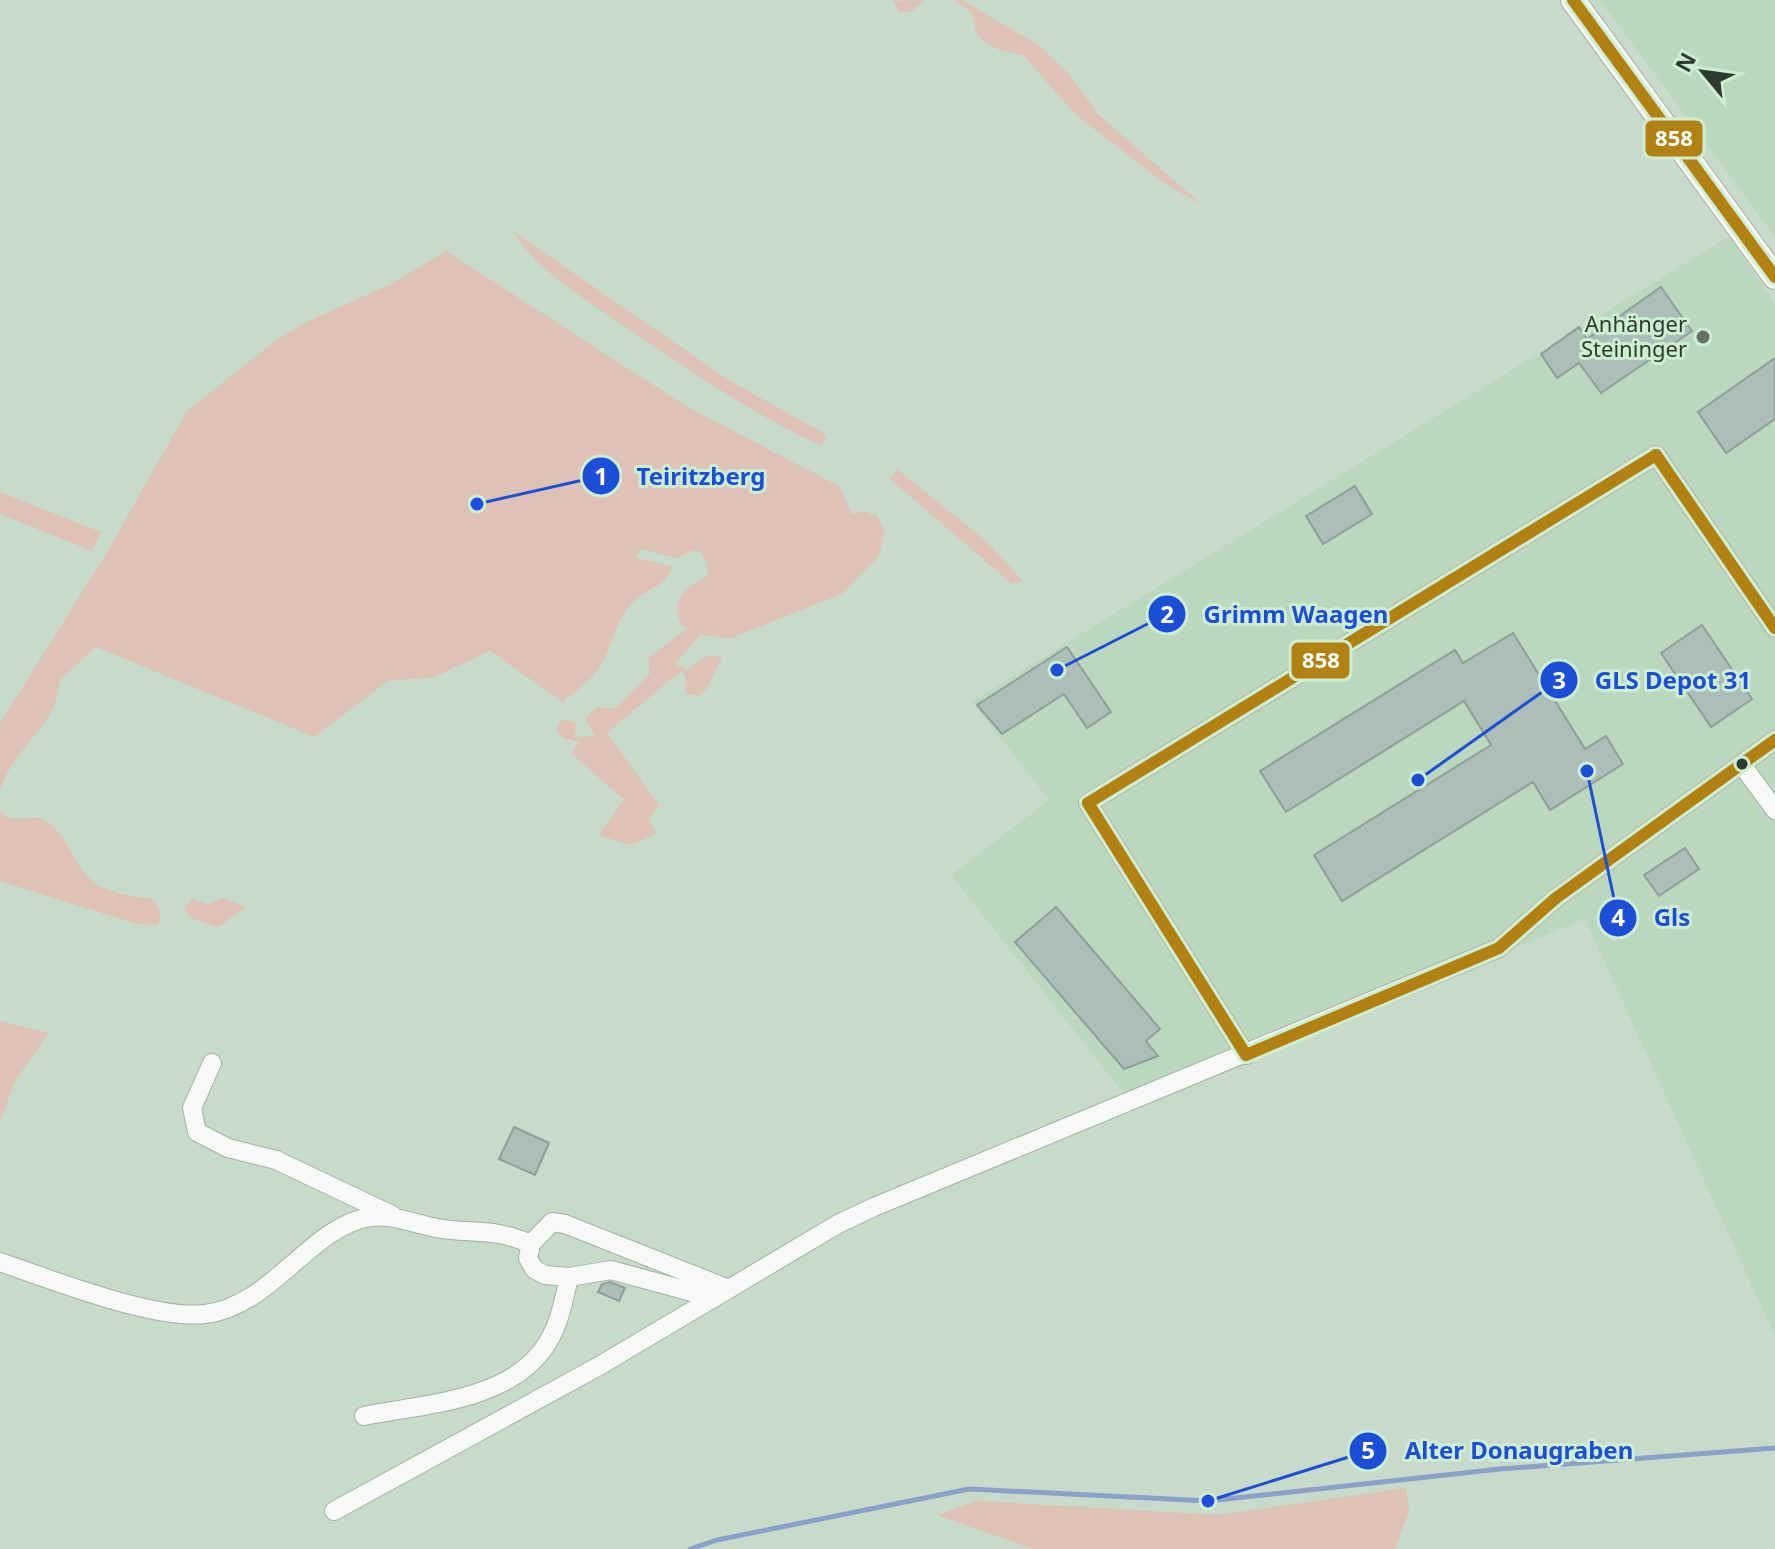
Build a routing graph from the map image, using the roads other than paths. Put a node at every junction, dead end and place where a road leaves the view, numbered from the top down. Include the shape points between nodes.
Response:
1 (1573, 0) edge
2 (1775, 277) edge
3 (1775, 628) edge
4 (1775, 740) edge
5 (1742, 765) junction
6 (1775, 810) edge
7 (1246, 1055) junction
8 (212, 1063) dead end
9 (408, 1223) junction
10 (531, 1244) junction
11 (0, 1262) edge
12 (569, 1277) junction
13 (722, 1293) junction
14 (364, 1416) dead end
15 (334, 1511) dead end

1 - 2 main road
3 - 7 street via 1656,455 1088,803
4 - 5 street
5 - 6 street
5 - 7 street via 1556,898 1499,948
7 - 13 street via 874,1207
8 - 9 street via 192,1108 197,1132 228,1148 276,1160
9 - 10 street via 500,1231
9 - 11 street via 386,1217 351,1222 256,1295 209,1314 155,1312
10 - 12 street via 528,1258 534,1269
10 - 13 street via 552,1222 565,1224
12 - 13 street via 611,1270
12 - 14 street via 548,1342 518,1374 460,1397
13 - 15 street

